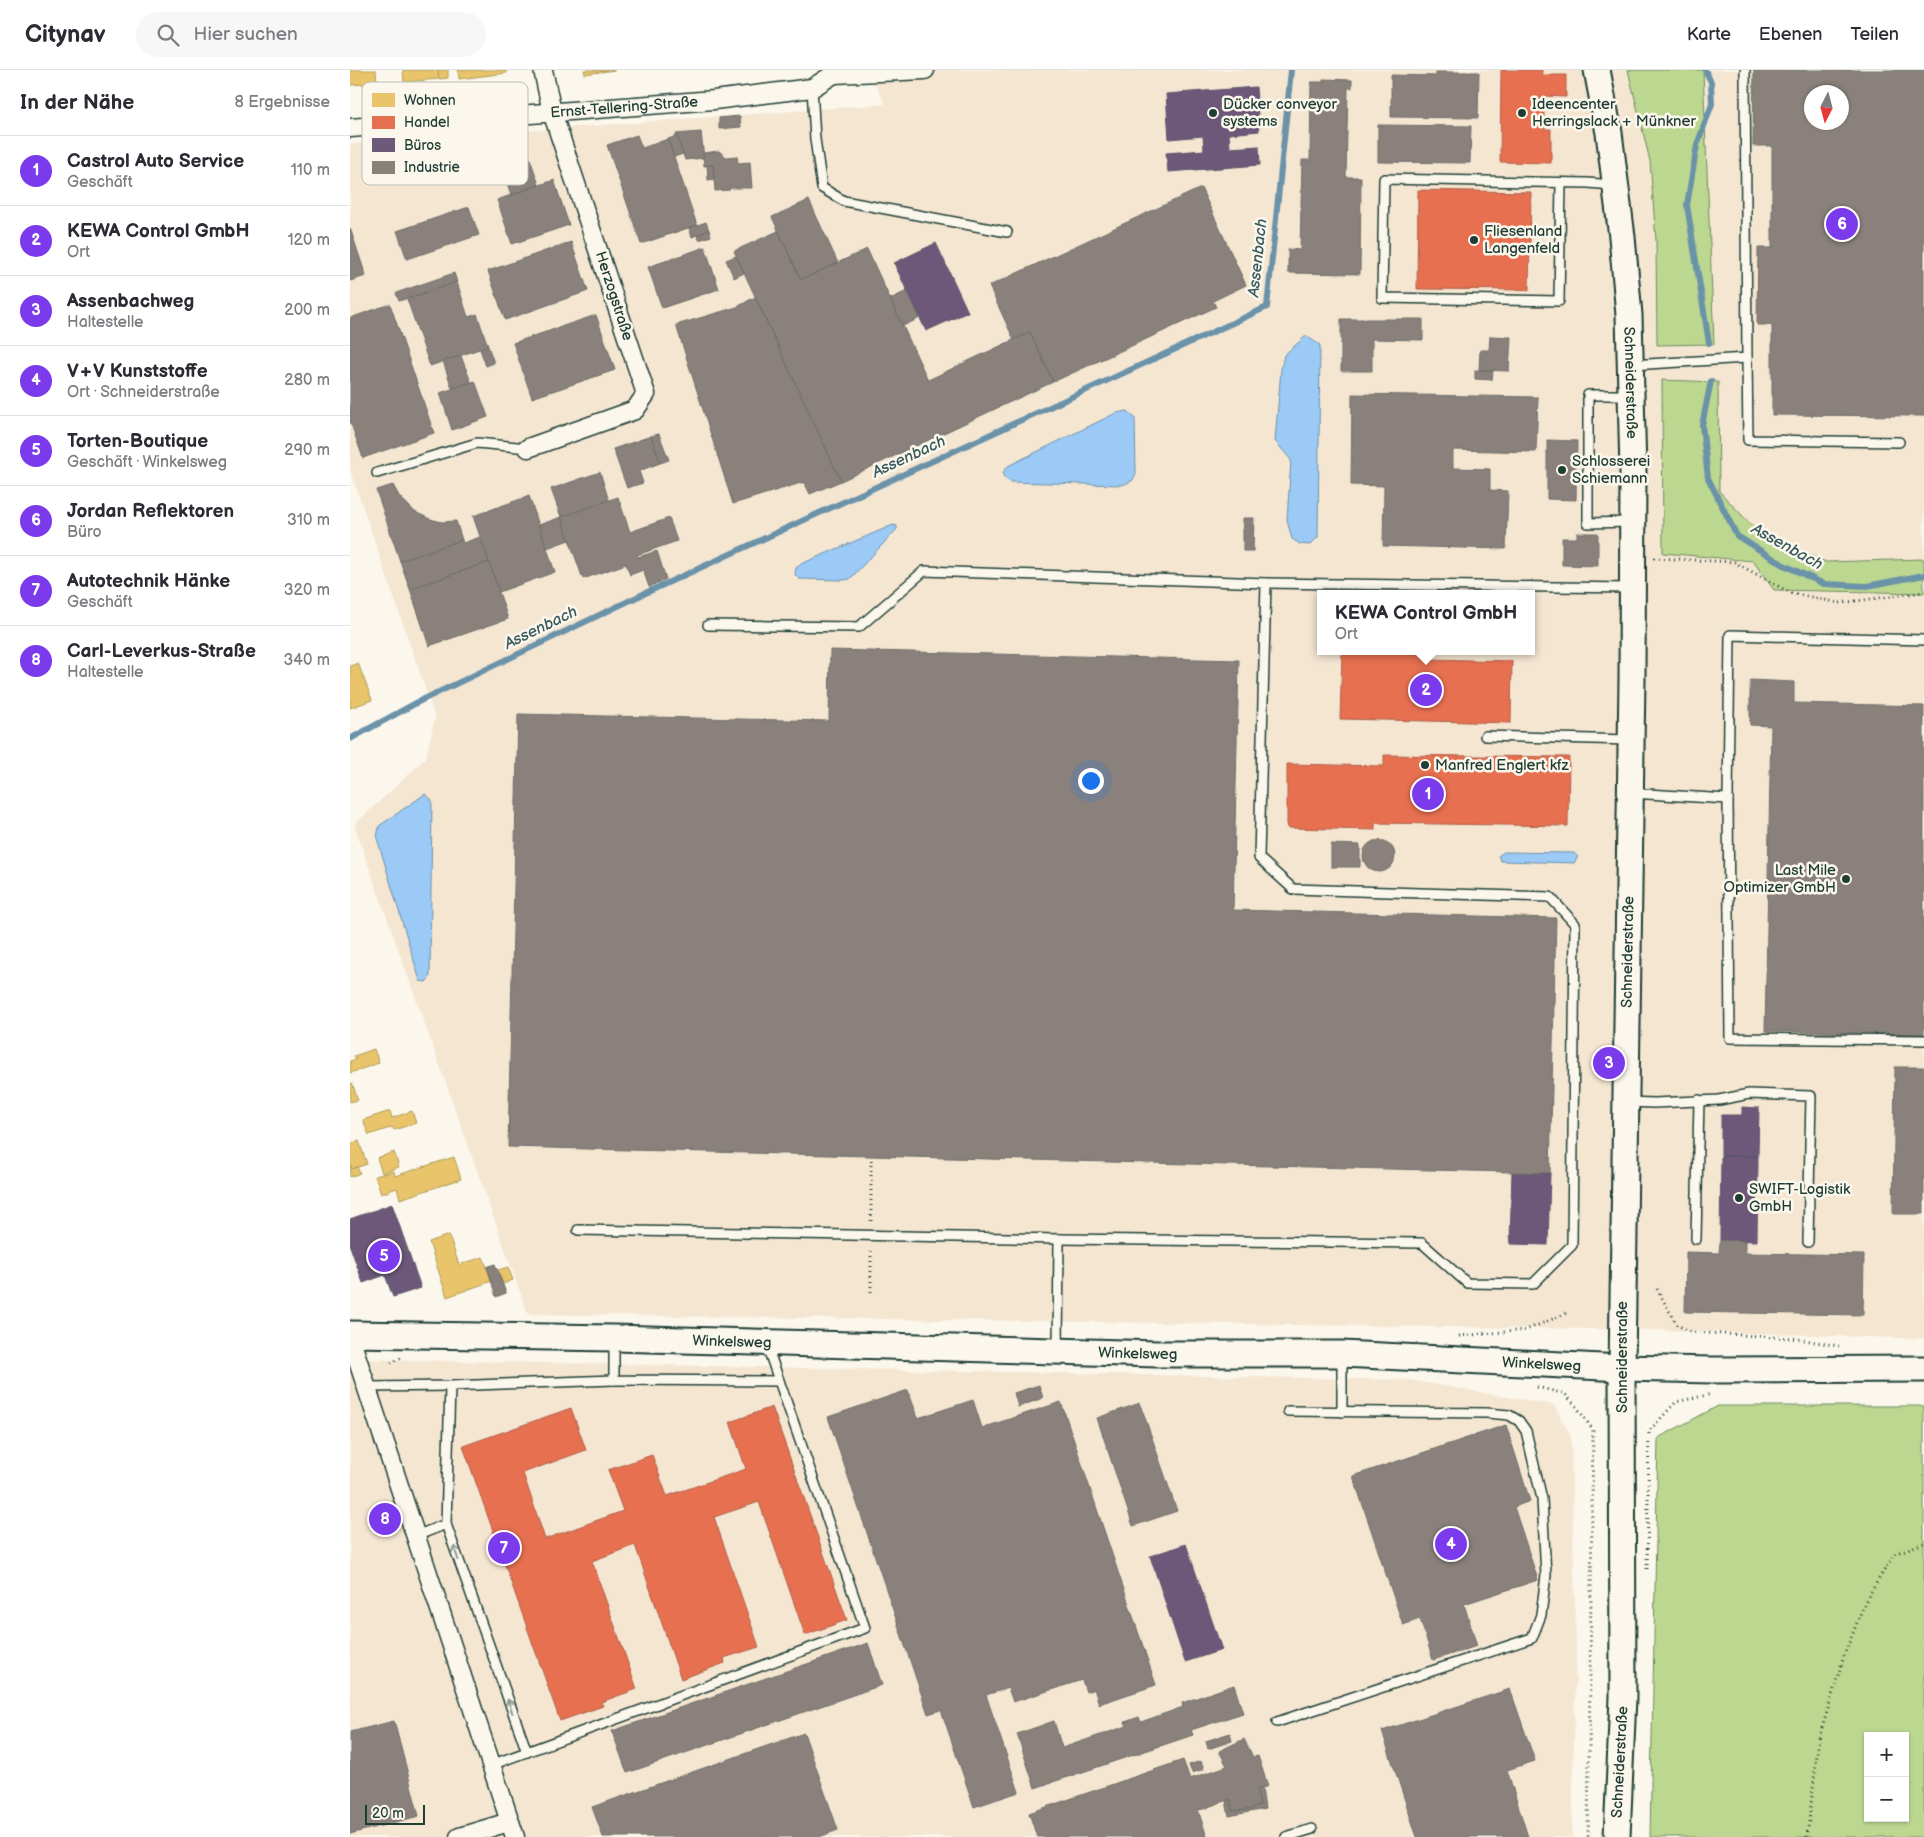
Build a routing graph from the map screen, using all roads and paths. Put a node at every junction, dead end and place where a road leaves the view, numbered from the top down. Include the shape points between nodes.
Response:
1 (543, 70) edge
2 (925, 70) edge
3 (1597, 70) edge
4 (1745, 70) edge
5 (834, 72) edge
6 (812, 88) junction
7 (552, 112) junction
8 (528, 114) edge
9 (1561, 183) junction
10 (1616, 185) junction
11 (1007, 232) dead end
12 (1748, 358) junction
13 (1630, 365) junction
14 (1632, 395) junction
15 (1899, 442) dead end
16 (528, 448) joint
17 (377, 473) dead end
18 (1634, 522) junction
19 (1634, 558) junction
20 (1266, 583) junction
21 (1633, 588) junction
22 (1924, 592) edge
23 (708, 624) dead end
24 (1924, 640) edge
25 (1485, 736) dead end
26 (1632, 741) junction
27 (1631, 793) junction
28 (1728, 798) junction
29 (1924, 1040) edge
30 (1699, 1100) junction
31 (1626, 1102) junction
32 (578, 1230) dead end
33 (1059, 1239) junction
34 (1696, 1239) dead end
35 (1808, 1242) dead end
36 (1656, 1289) dead end
37 (1567, 1312) dead end
38 (350, 1336) edge
39 (1456, 1336) dead end
40 (614, 1338) junction
41 (766, 1343) junction
42 (1845, 1347) dead end
43 (1058, 1351) junction
44 (1342, 1354) junction
45 (1622, 1368) junction
46 (1924, 1369) edge
47 (614, 1380) junction
48 (779, 1381) junction
49 (367, 1386) junction
50 (450, 1386) junction
51 (1535, 1387) dead end
52 (1714, 1393) dead end
53 (1288, 1411) dead end
54 (1342, 1412) junction
55 (446, 1524) junction
56 (416, 1536) junction
57 (1924, 1543) edge
58 (1647, 1570) dead end
59 (1277, 1722) dead end
60 (527, 1752) junction
61 (491, 1765) junction
62 (1312, 1829) dead end
63 (512, 1830) edge
64 (459, 1837) edge
65 (1286, 1837) edge
66 (1588, 1837) edge
67 (1617, 1837) edge
68 (1807, 1837) edge

1 - 7 street, Herzogstraße
2 - 5 street, Ernst-Tellering-Straße
3 - 10 street, Schneiderstraße
4 - 12 lane
5 - 6 street, Ernst-Tellering-Straße
6 - 7 street, Ernst-Tellering-Straße via 714,100
6 - 11 lane via 822,188 844,201
7 - 8 street, Ernst-Tellering-Straße
7 - 16 street, Herzogstraße via 646,394 635,410
9 - 9 lane via 1384,179 1382,298 1559,301
9 - 10 lane
10 - 13 street, Schneiderstraße via 1629,315
12 - 13 lane
12 - 15 lane via 1748,440
13 - 14 street, Schneiderstraße
14 - 18 street, Schneiderstraße
14 - 18 lane via 1588,395 1588,523
16 - 17 lane via 477,443
18 - 19 street, Schneiderstraße
19 - 21 street, Schneiderstraße
19 - 22 path via 1734,562 1791,593 1840,603
20 - 21 lane
20 - 23 lane via 924,571 860,627
20 - 33 lane via 1259,858 1293,889 1550,898 1575,924 1572,1245 1533,1284 1467,1283 1422,1243
21 - 26 street, Schneiderstraße
24 - 28 lane via 1730,635
25 - 26 lane
26 - 27 street, Schneiderstraße
27 - 28 lane
27 - 31 street, Schneiderstraße
28 - 29 lane via 1730,1038
30 - 31 lane
30 - 34 lane
30 - 35 lane via 1748,1094 1810,1096
31 - 45 street, Schneiderstraße
32 - 33 lane
33 - 43 lane
36 - 42 path via 1677,1325 1690,1332 1792,1338
37 - 39 path via 1526,1330
38 - 40 street, Winkelsweg
38 - 49 street
40 - 41 street, Winkelsweg
40 - 47 lane
41 - 43 street, Winkelsweg
41 - 48 lane
43 - 44 street, Winkelsweg
44 - 45 street, Winkelsweg
44 - 54 lane
45 - 46 street, Winkelsweg
45 - 67 street, Schneiderstraße via 1623,1697
47 - 48 lane
47 - 50 lane
48 - 60 lane via 865,1628
49 - 50 lane
49 - 56 street
50 - 55 lane
51 - 66 path via 1565,1394 1593,1430
52 - 58 path via 1676,1402 1650,1431
53 - 54 lane
54 - 59 lane via 1509,1415 1519,1421 1526,1431 1542,1499 1546,1575 1540,1615 1532,1638
55 - 56 lane
60 -> 55 lane
56 - 61 street
57 - 68 path via 1894,1554 1862,1611 1844,1656 1818,1738
60 - 61 lane
61 - 63 street
62 - 65 lane
63 - 64 street

